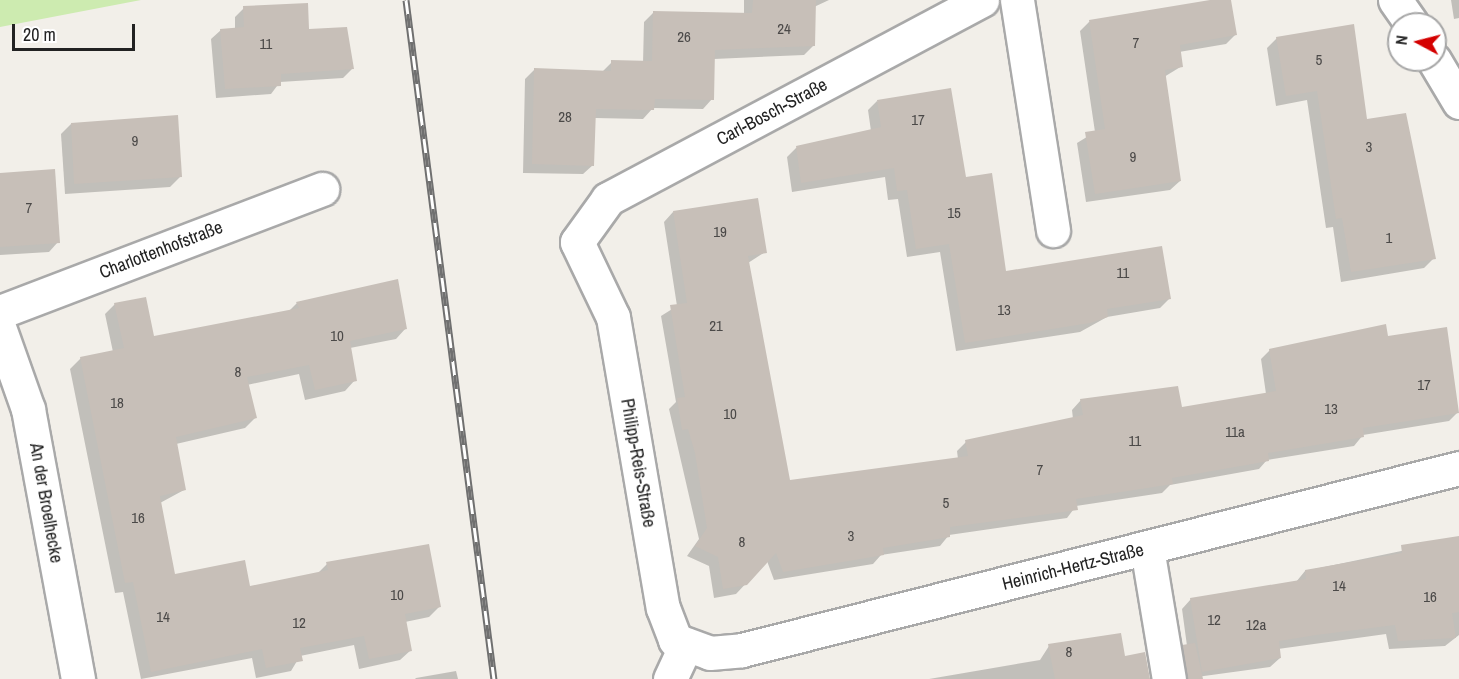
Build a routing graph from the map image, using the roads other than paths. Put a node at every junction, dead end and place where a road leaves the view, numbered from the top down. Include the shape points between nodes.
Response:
1 (982, 0) edge
2 (1017, 0) edge
3 (1441, 72) edge
4 (1459, 102) edge
5 (322, 189) dead end
6 (1053, 230) dead end
7 (577, 242) joint
8 (0, 312) edge
9 (0, 330) edge
10 (1459, 468) edge
11 (1147, 548) junction
12 (686, 645) junction
13 (78, 679) edge
14 (670, 679) edge
15 (1169, 679) edge

1 - 7 street, Carl-Bosch-Straße via 608,199
2 - 6 street
3 - 4 street
5 - 8 street, Charlottenhofstraße
7 - 12 street, Philipp-Reis-Straße via 613,316 663,608 675,640
9 - 13 street, An der Broelhecke via 28,409
10 - 11 street, Heinrich-Hertz-Straße
11 - 12 street, Heinrich-Hertz-Straße via 742,650 710,653
11 - 15 street
12 - 14 street

